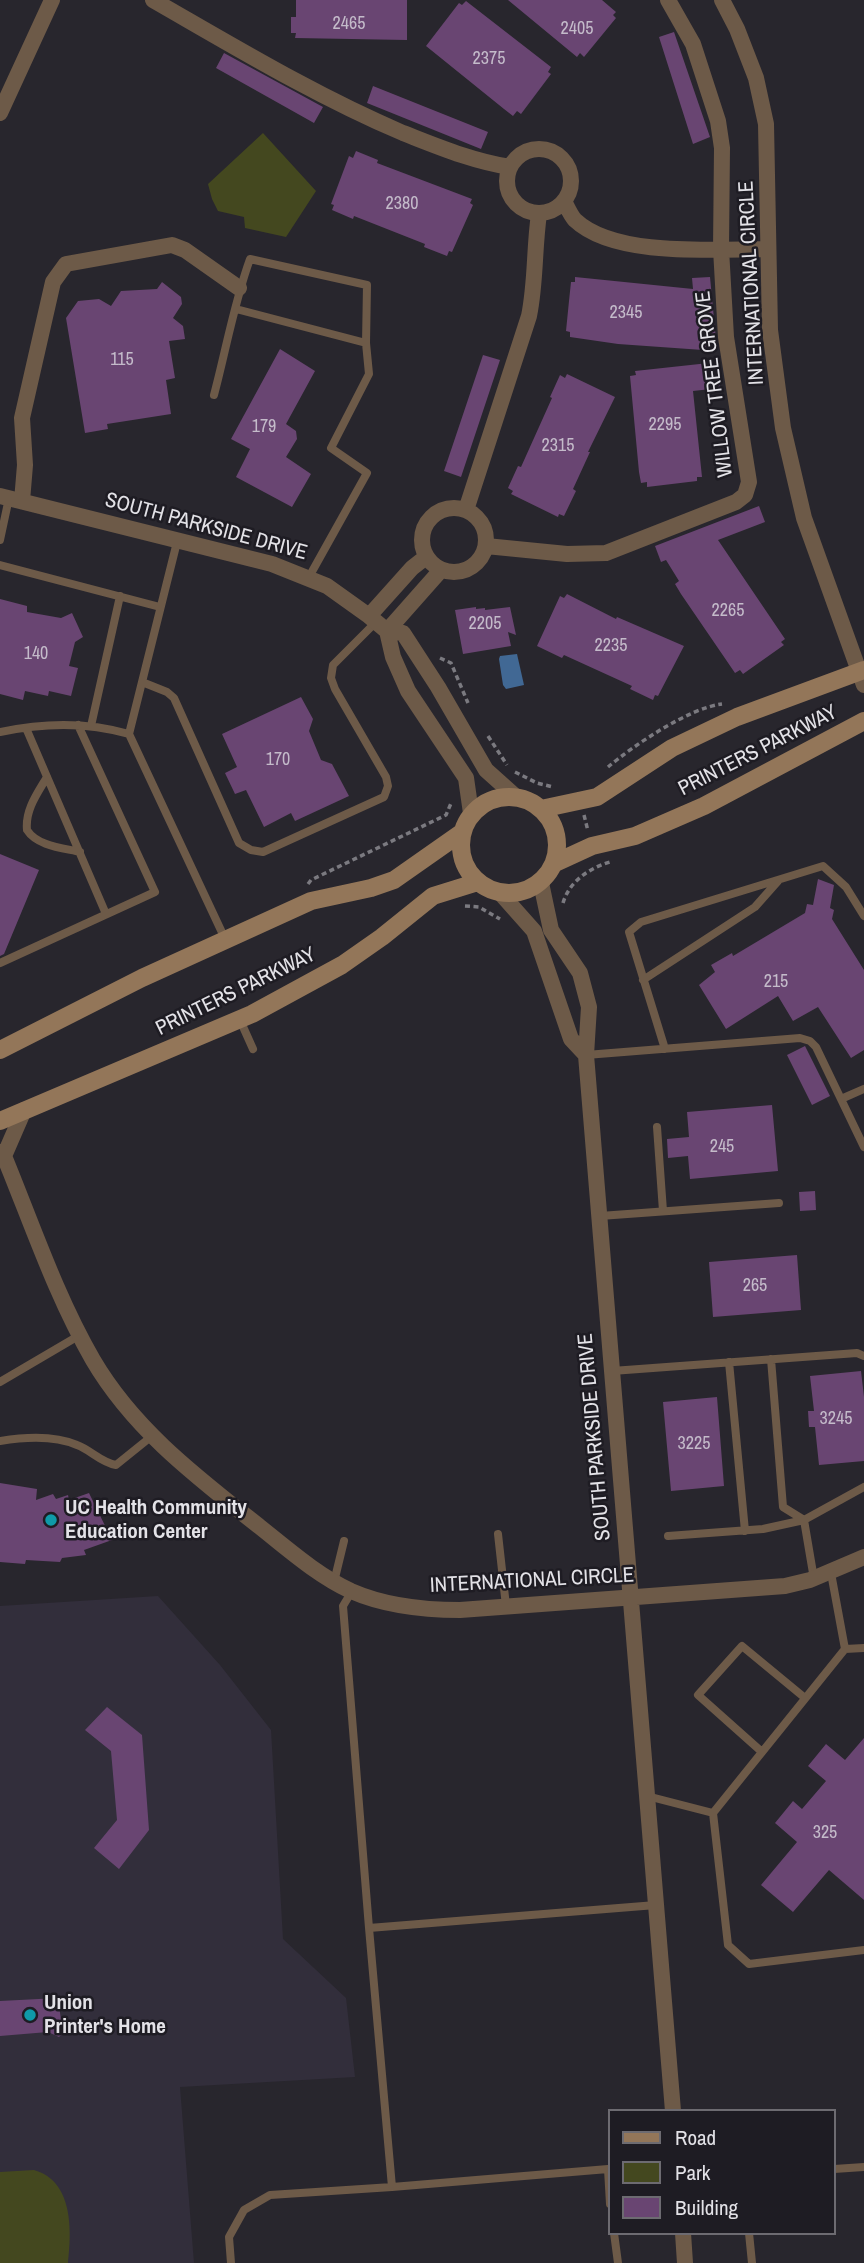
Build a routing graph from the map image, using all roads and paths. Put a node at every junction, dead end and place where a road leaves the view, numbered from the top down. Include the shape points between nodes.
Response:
1 (52, 0) edge
2 (153, 0) edge
3 (668, 0) edge
4 (722, 0) edge
5 (0, 113) edge
6 (510, 167) junction
7 (564, 201) junction
8 (538, 214) junction
9 (721, 249) junction
10 (767, 249) junction
11 (239, 288) junction
12 (236, 309) junction
13 (366, 342) junction
14 (214, 395) dead end
15 (10, 498) edge
16 (466, 510) junction
17 (0, 540) edge
18 (177, 542) junction
19 (486, 546) junction
20 (426, 557) junction
21 (0, 565) edge
22 (441, 570) junction
23 (309, 577) junction
24 (120, 596) junction
25 (160, 607) junction
26 (378, 623) junction
27 (411, 645) junction
28 (862, 676) edge
29 (142, 682) junction
30 (470, 706) dead end
31 (737, 717) junction
32 (864, 722) edge
33 (78, 725) junction
34 (91, 726) junction
35 (26, 728) junction
36 (0, 732) edge
37 (129, 734) junction
38 (486, 734) dead end
39 (606, 769) dead end
40 (47, 777) junction
41 (565, 786) dead end
42 (514, 796) junction
43 (541, 809) junction
44 (471, 813) junction
45 (461, 833) junction
46 (79, 852) junction
47 (615, 860) dead end
48 (555, 863) junction
49 (778, 881) junction
50 (478, 883) junction
51 (541, 883) junction
52 (502, 895) junction
53 (563, 904) dead end
54 (456, 905) dead end
55 (106, 914) junction
56 (864, 916) edge
57 (507, 925) dead end
58 (226, 941) junction
59 (0, 964) edge
60 (643, 980) junction
61 (240, 1020) junction
62 (253, 1049) dead end
63 (664, 1049) junction
64 (0, 1050) edge
65 (586, 1055) junction
66 (864, 1088) edge
67 (841, 1100) junction
68 (24, 1110) junction
69 (0, 1121) edge
70 (657, 1127) dead end
71 (864, 1147) edge
72 (2, 1154) edge
73 (779, 1203) dead end
74 (663, 1211) junction
75 (600, 1216) junction
76 (80, 1335) junction
77 (864, 1356) edge
78 (771, 1359) junction
79 (729, 1362) junction
80 (612, 1371) junction
81 (0, 1382) edge
82 (152, 1436) junction
83 (0, 1441) edge
84 (864, 1487) edge
85 (804, 1520) junction
86 (745, 1531) junction
87 (498, 1534) dead end
88 (668, 1536) dead end
89 (344, 1541) dead end
90 (864, 1557) edge
91 (831, 1573) junction
92 (814, 1579) junction
93 (334, 1582) junction
94 (352, 1591) junction
95 (631, 1597) junction
96 (506, 1606) junction
97 (864, 1648) edge
98 (845, 1649) junction
99 (805, 1698) junction
100 (762, 1752) junction
101 (647, 1796) junction
102 (713, 1813) junction
103 (656, 1905) junction
104 (369, 1928) junction
105 (864, 1951) edge
106 (673, 2109) edge
107 (864, 2167) edge
108 (608, 2169) edge
109 (836, 2169) edge
110 (392, 2188) junction
111 (614, 2235) edge
112 (683, 2235) edge
113 (749, 2235) edge
114 (231, 2263) edge
115 (618, 2263) edge
116 (685, 2263) edge
117 (752, 2263) edge

1 - 5 street
2 - 6 street via 329,100 459,156
3 - 9 street via 693,44 718,121
4 - 10 street, INTERNATIONAL CIRCLE via 746,50 762,102 768,147
6 - 7 street via 523,153 551,152 570,173
6 - 8 street via 507,189 512,198 518,206
7 - 8 street
7 - 9 street via 575,220 616,241
8 - 16 street via 529,316
9 - 10 street
9 - 19 street, WILLOW TREE GROVE via 726,337 749,482 745,495 606,553
10 - 28 street, INTERNATIONAL CIRCLE via 770,330 783,428 804,517
11 - 12 lane
11 - 13 lane via 250,260 367,285
11 - 15 street via 173,246 66,264 53,282 22,418 26,465
12 - 13 lane
12 - 14 lane
13 - 23 lane via 369,374 331,448 367,473
15 - 17 lane
15 - 18 street, SOUTH PARKSIDE DRIVE
16 - 19 street via 482,523
16 - 20 street via 455,508 433,515 422,536
18 - 23 street, SOUTH PARKSIDE DRIVE
18 - 25 lane
19 - 22 street via 475,565 463,572
20 - 22 street
20 - 26 street via 412,568
21 - 24 lane
22 - 26 street
23 - 26 street, SOUTH PARKSIDE DRIVE
24 - 25 lane
24 - 34 lane
25 - 29 lane
26 - 27 street, SOUTH PARKSIDE DRIVE via 403,633
26 - 29 lane via 333,665 331,678 386,777 384,797 263,852 239,843 174,698
26 - 44 street via 408,691 466,778
27 - 30 path via 451,663
27 - 42 street, SOUTH PARKSIDE DRIVE via 486,770
28 - 31 main road, PRINTERS PARKWAY
29 - 37 lane
31 - 39 path via 721,703 697,711 634,747
31 - 43 main road, PRINTERS PARKWAY via 673,748 597,797
32 - 48 main road, PRINTERS PARKWAY via 704,806
33 - 34 lane
33 - 35 lane
33 - 55 lane via 155,892
34 - 37 lane
35 - 36 lane
35 - 40 lane
37 - 58 lane
38 - 41 path via 512,771 537,783
40 - 46 lane
40 - 46 lane via 30,807 27,830 35,839
42 - 43 main road, SOUTH PARKSIDE DRIVE
42 - 44 main road via 490,800
43 - 48 main road via 559,844
44 - 45 main road
45 - 50 main road via 461,855
45 - 58 main road via 394,880 311,901
46 - 55 lane
47 - 53 path via 597,866 567,889
48 - 51 main road
49 - 56 lane via 823,866 846,887
49 - 60 lane via 755,908
49 - 60 lane via 641,922 629,932
50 - 52 main road
50 - 61 main road, PRINTERS PARKWAY via 433,896 342,965
51 - 52 main road
51 - 65 street, SOUTH PARKSIDE DRIVE via 551,930 580,973 589,1007
52 - 65 street via 534,931 571,1039
54 - 57 path via 479,906
55 - 59 lane
58 - 64 main road
60 - 63 lane
61 - 62 lane
61 - 68 main road, PRINTERS PARKWAY
63 - 65 lane
63 - 67 lane via 800,1038 816,1047
65 - 75 street, SOUTH PARKSIDE DRIVE
66 - 67 lane
67 - 71 lane
68 - 69 main road, PRINTERS PARKWAY
68 - 72 street, INTERNATIONAL CIRCLE
70 - 74 lane
72 - 76 street, INTERNATIONAL CIRCLE
73 - 74 lane
74 - 75 lane
75 - 80 street, SOUTH PARKSIDE DRIVE
76 - 81 lane
76 - 82 street, INTERNATIONAL CIRCLE via 93,1361
77 - 78 lane
78 - 79 lane
78 - 85 lane via 783,1507
79 - 80 lane
79 - 86 lane
80 - 95 street, SOUTH PARKSIDE DRIVE
82 - 83 lane via 116,1465 60,1439
82 - 93 street, INTERNATIONAL CIRCLE via 188,1470
84 - 85 lane
85 - 86 lane
85 - 92 lane
86 - 88 lane
87 - 96 lane
89 - 93 lane
90 - 91 street, INTERNATIONAL CIRCLE
91 - 92 street, INTERNATIONAL CIRCLE
91 - 98 lane
92 - 95 street, INTERNATIONAL CIRCLE via 785,1586
93 - 94 street, INTERNATIONAL CIRCLE
94 - 96 street, INTERNATIONAL CIRCLE via 394,1604 437,1610
94 - 104 lane via 343,1606
95 - 96 street, INTERNATIONAL CIRCLE
95 - 101 street, SOUTH PARKSIDE DRIVE
97 - 98 lane
98 - 99 lane
99 - 100 lane
99 - 100 lane via 742,1646 698,1695
100 - 102 lane
101 - 102 lane
101 - 103 street, SOUTH PARKSIDE DRIVE
102 - 105 lane via 728,1945 749,1964
103 - 104 lane
103 - 106 street, SOUTH PARKSIDE DRIVE
104 - 110 lane
107 - 109 lane
108 - 110 lane
110 - 114 lane via 270,2195 244,2210 229,2236
111 - 115 lane
112 - 116 street
113 - 117 lane

